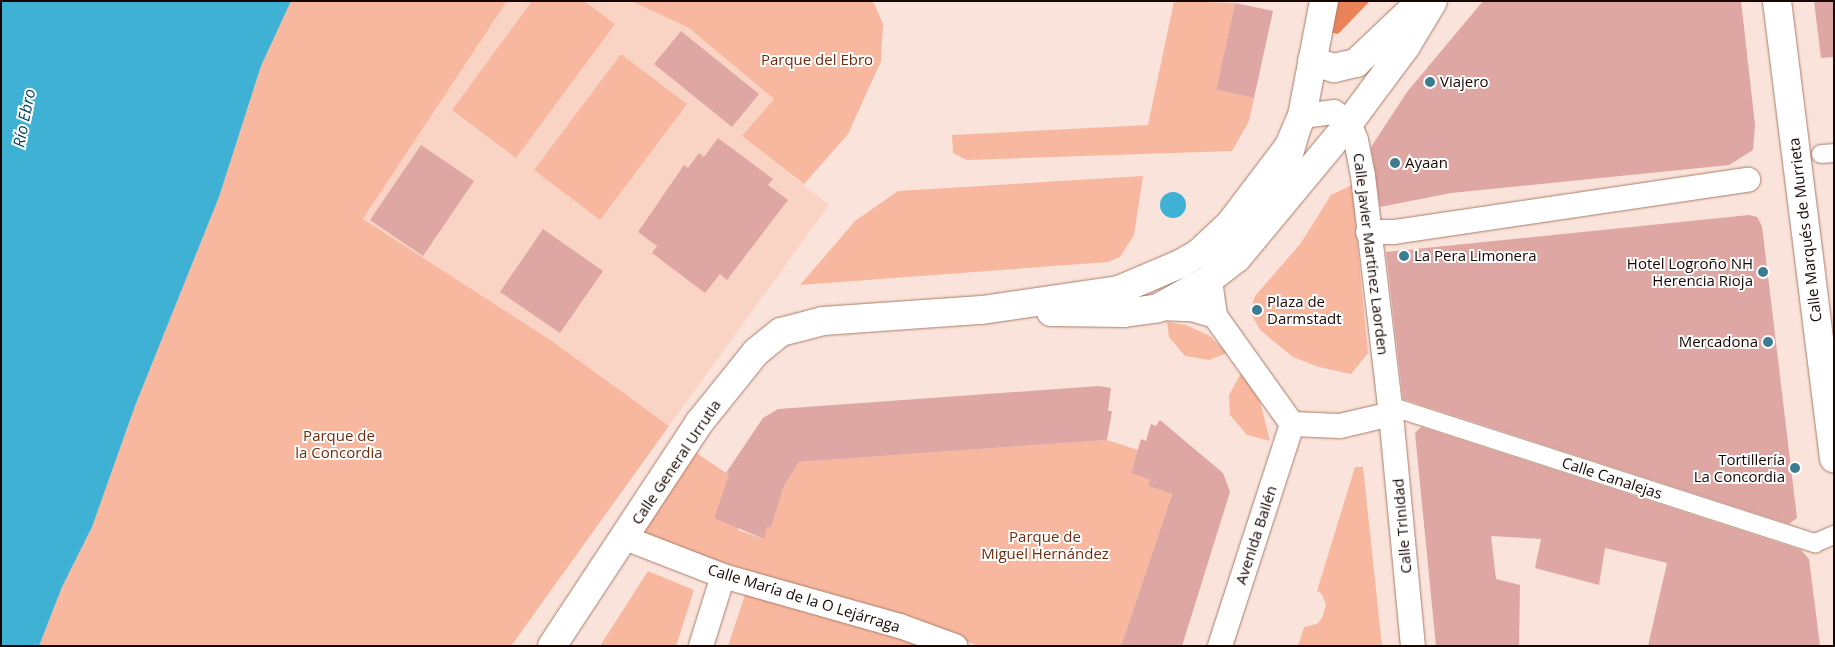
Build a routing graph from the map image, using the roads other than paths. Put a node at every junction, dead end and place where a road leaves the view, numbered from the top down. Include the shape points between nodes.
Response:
1 (1324, 1) edge
2 (1421, 1) edge
3 (1433, 1) edge
4 (1777, 1) edge
5 (1312, 61) junction
6 (1302, 116) junction
7 (1349, 123) junction
8 (1748, 180) dead end
9 (1368, 232) junction
10 (1210, 280) junction
11 (1158, 308) junction
12 (982, 310) junction
13 (1215, 316) junction
14 (1391, 410) junction
15 (1292, 424) junction
16 (1834, 458) edge
17 (1834, 535) edge
18 (625, 538) junction
19 (723, 576) junction
20 (552, 646) edge
21 (701, 646) edge
22 (955, 646) edge
23 (1220, 646) edge
24 (1413, 646) edge

1 - 5 main road
2 - 5 main road via 1356,63 1334,68
3 - 7 main road via 1406,46
4 - 16 main road, Calle Marqués de Murrieta
5 - 6 main road
6 - 7 street via 1334,112
6 - 10 street via 1286,172 1227,243
6 - 12 main road, Calle General Urrutia via 1289,146 1230,224 1199,253 1118,290
7 - 9 street, Calle Javier Martínez Laorden via 1363,176
7 - 10 main road via 1237,258
8 - 9 street via 1394,232
9 - 14 street, Calle Javier Martínez Laorden
10 - 11 main road, Calle General Urrutia
10 - 13 street
11 - 12 main road, Calle General Urrutia via 1124,313
11 - 13 street via 1192,310
12 - 18 main road, Calle General Urrutia via 823,321 781,332 756,352 699,423
13 - 15 street
14 - 15 street via 1340,426
14 - 17 street, Calle Canalejas via 1815,543
14 - 24 street, Calle Trinidad
15 - 23 street, Avenida Bailén
18 - 19 street, Calle María de la O Lejárraga
18 - 20 main road, Calle General Urrutia
19 - 21 street
19 - 22 street, Calle María de la O Lejárraga via 900,626

